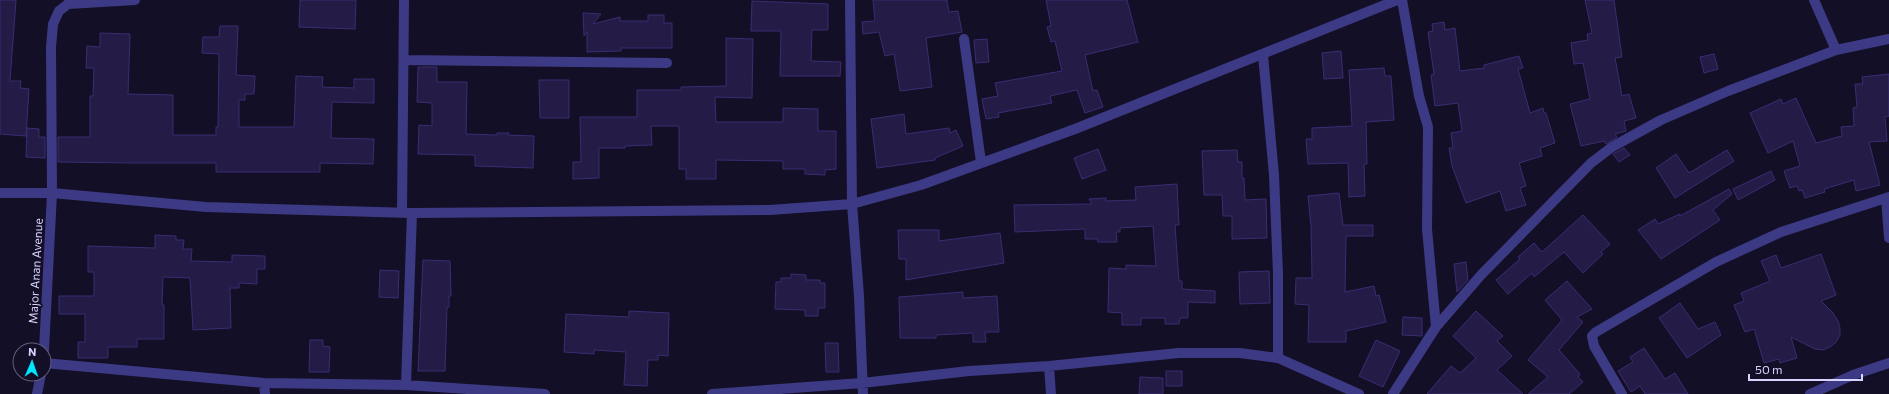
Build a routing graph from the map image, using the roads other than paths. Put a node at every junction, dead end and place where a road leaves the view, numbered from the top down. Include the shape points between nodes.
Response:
1 (135, 0) edge
2 (404, 0) edge
3 (850, 0) edge
4 (1397, 0) edge
5 (1402, 0) edge
6 (1814, 0) edge
7 (69, 2) edge
8 (964, 38) dead end
9 (1889, 39) edge
10 (1836, 50) junction
11 (1263, 55) junction
12 (404, 60) junction
13 (667, 63) dead end
14 (981, 162) junction
15 (52, 193) junction
16 (0, 194) edge
17 (1887, 198) edge
18 (852, 204) junction
19 (407, 212) junction
20 (1889, 238) edge
21 (1436, 327) junction
22 (44, 342) edge
23 (1278, 358) junction
24 (1889, 363) edge
25 (52, 364) edge
26 (1049, 366) junction
27 (40, 382) edge
28 (264, 383) junction
29 (862, 383) junction
30 (406, 385) junction
31 (38, 394) edge
32 (265, 394) edge
33 (546, 394) edge
34 (712, 394) edge
35 (863, 394) edge
36 (1052, 394) edge
37 (1359, 394) edge
38 (1393, 394) edge
39 (1622, 394) edge
40 (1810, 394) edge

1 - 7 street
2 - 12 street
3 - 18 street
4 - 11 street
5 - 21 street via 1419,96 1428,127 1427,229
6 - 10 street
7 - 15 street, Major Anan Avenue via 59,11 53,24
8 - 14 street
9 - 10 street
10 - 21 street via 1721,94 1661,120 1612,147 1591,163 1503,252
11 - 14 street via 1075,129
11 - 23 street via 1274,182
12 - 13 street
12 - 19 street
14 - 18 street via 921,185
15 - 16 street
15 - 19 street via 206,206
15 - 22 street, Major Anan Avenue
17 - 20 street
17 - 39 street via 1781,232 1716,262 1596,332 1592,336 1594,346
18 - 19 street via 770,210
18 - 29 street
19 - 30 street
21 - 38 street
23 - 26 street via 1240,353 1179,353
23 - 37 street
24 - 40 street
25 - 28 street
26 - 29 street via 968,371
26 - 36 street
27 - 31 street
28 - 30 street
28 - 32 street
29 - 34 street
29 - 35 street
30 - 33 street

